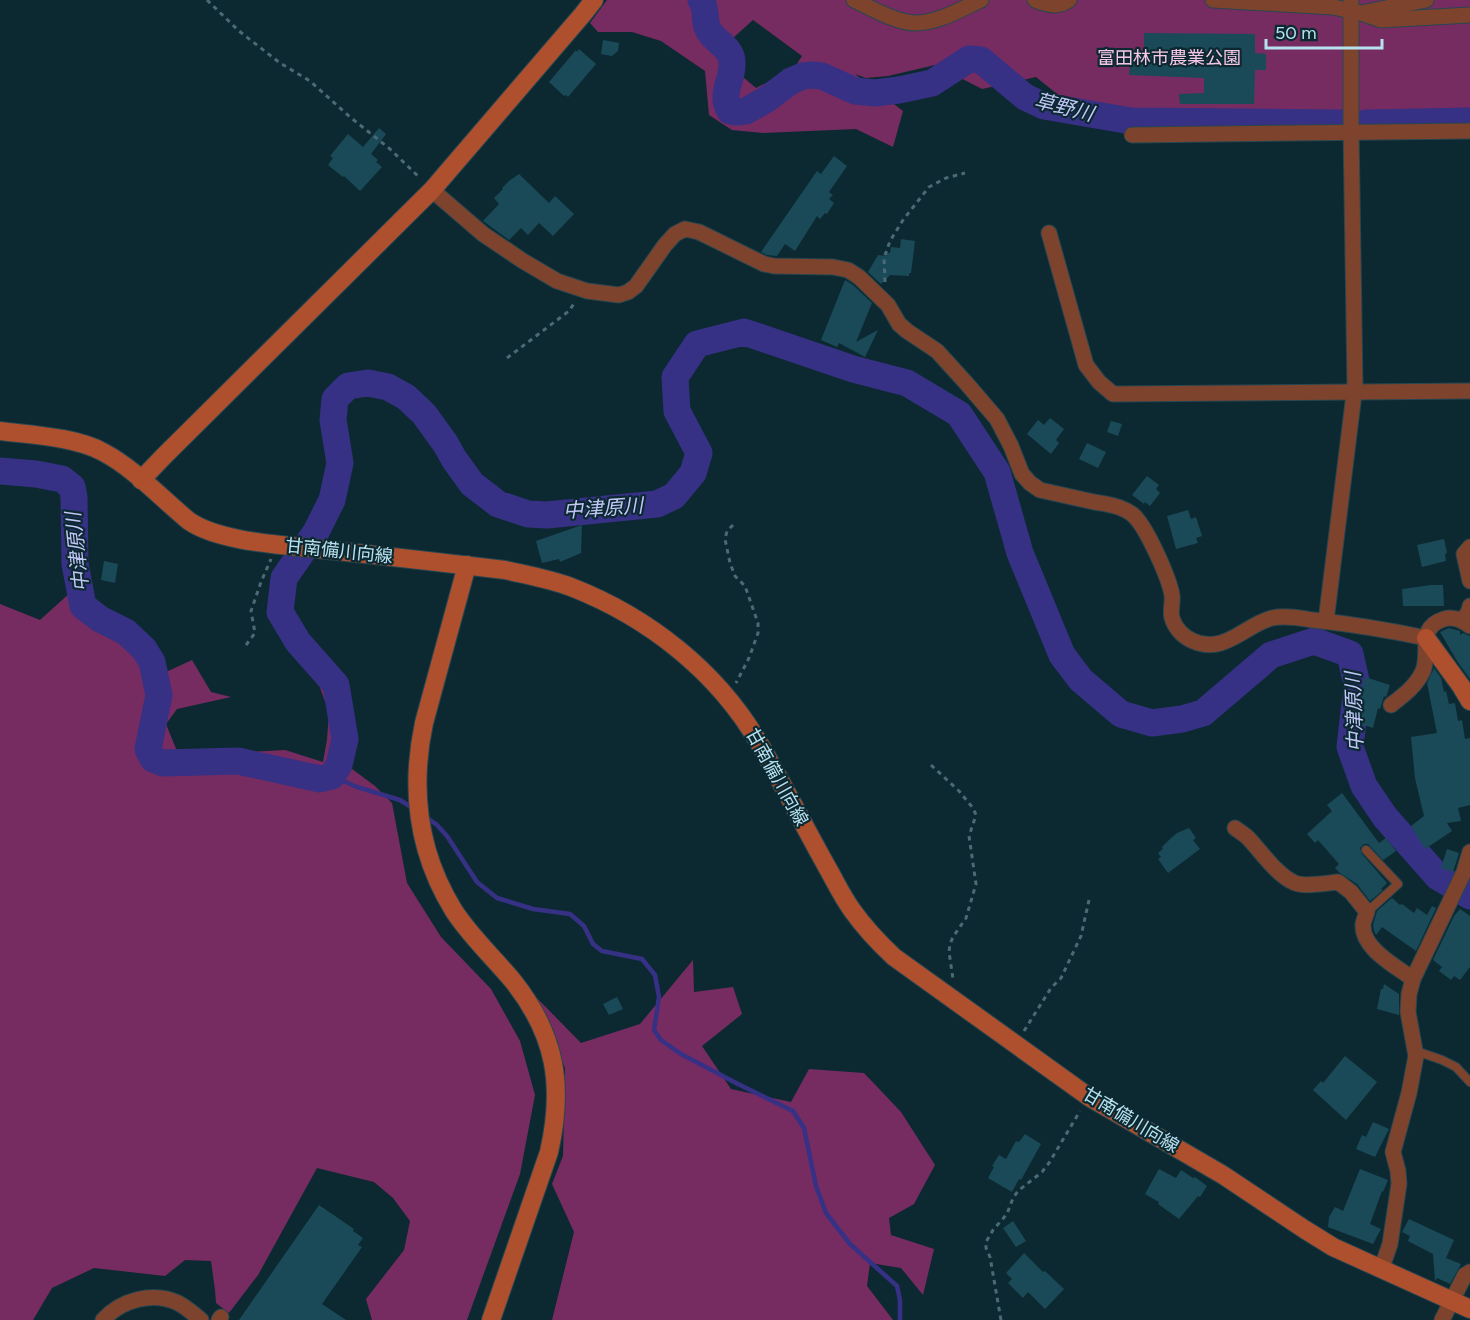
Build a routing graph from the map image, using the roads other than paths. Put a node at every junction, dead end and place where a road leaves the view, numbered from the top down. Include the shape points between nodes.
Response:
1 (594, 0) edge
2 (854, 0) edge
3 (981, 0) edge
4 (1035, 0) edge
5 (1069, 0) edge
6 (1213, 0) edge
7 (1426, 0) edge
8 (1354, 8) edge
9 (1470, 15) edge
10 (1470, 131) edge
11 (1351, 132) junction
12 (1132, 135) dead end
13 (432, 190) junction
14 (1049, 233) dead end
15 (1470, 391) edge
16 (1354, 392) junction
17 (0, 431) edge
18 (141, 480) junction
19 (1470, 547) edge
20 (467, 566) junction
21 (1470, 581) edge
22 (1470, 606) edge
23 (1326, 621) junction
24 (1466, 624) edge
25 (1426, 638) junction
26 (1470, 701) edge
27 (1391, 705) dead end
28 (1235, 828) dead end
29 (1366, 850) dead end
30 (1470, 852) edge
31 (1367, 912) junction
32 (1413, 980) junction
33 (1414, 1051) junction
34 (1470, 1082) edge
35 (1381, 1270) junction
36 (1470, 1272) edge
37 (1451, 1301) junction
38 (1470, 1309) edge
39 (103, 1320) edge
40 (201, 1320) edge
41 (491, 1320) edge
42 (1443, 1320) edge

1 - 13 main road
2 - 3 street via 895,19 914,23 931,21
4 - 5 street via 1056,6
6 - 8 street
7 - 8 street
8 - 9 street via 1381,20
8 - 11 street
10 - 11 street
11 - 12 street
11 - 16 street
13 - 18 main road
13 - 23 street via 483,234 523,261 556,281 587,291 619,295 628,292 665,245 685,229 764,264 848,270 888,305 899,324 937,351 968,384 997,419 1030,483 1040,490 1121,507 1134,515 1167,578 1172,617 1179,631 1192,641 1221,644 1274,617
14 - 16 street via 1086,365 1113,394
15 - 16 street
16 - 23 street
17 - 18 main road, 甘南備川向線 via 94,448
18 - 20 main road, 甘南備川向線 via 199,528 236,538
19 - 21 street via 1464,554
20 - 35 main road, 甘南備川向線 via 505,570 571,587 610,604 653,630 693,662 742,716 852,910 894,957 1089,1097 1223,1175 1305,1230
20 - 41 main road via 422,731 418,812 429,859 454,911 529,1002 540,1023 549,1045 557,1104 549,1152
22 - 24 street
23 - 25 street
24 - 25 street via 1456,618 1443,620 1428,630
25 - 26 main road
25 - 27 street via 1423,670 1408,692
28 - 31 street via 1296,884 1338,882
29 - 31 lane via 1398,884
30 - 32 street
31 - 32 street via 1365,936 1374,950
32 - 33 street via 1408,1012
33 - 34 lane via 1456,1067
33 - 35 street via 1409,1093 1393,1152 1399,1184 1390,1244
35 - 37 main road, 甘南備川向線
36 - 37 street
37 - 38 main road, 甘南備川向線
37 - 42 street
39 - 40 street via 116,1309 142,1298 169,1299

